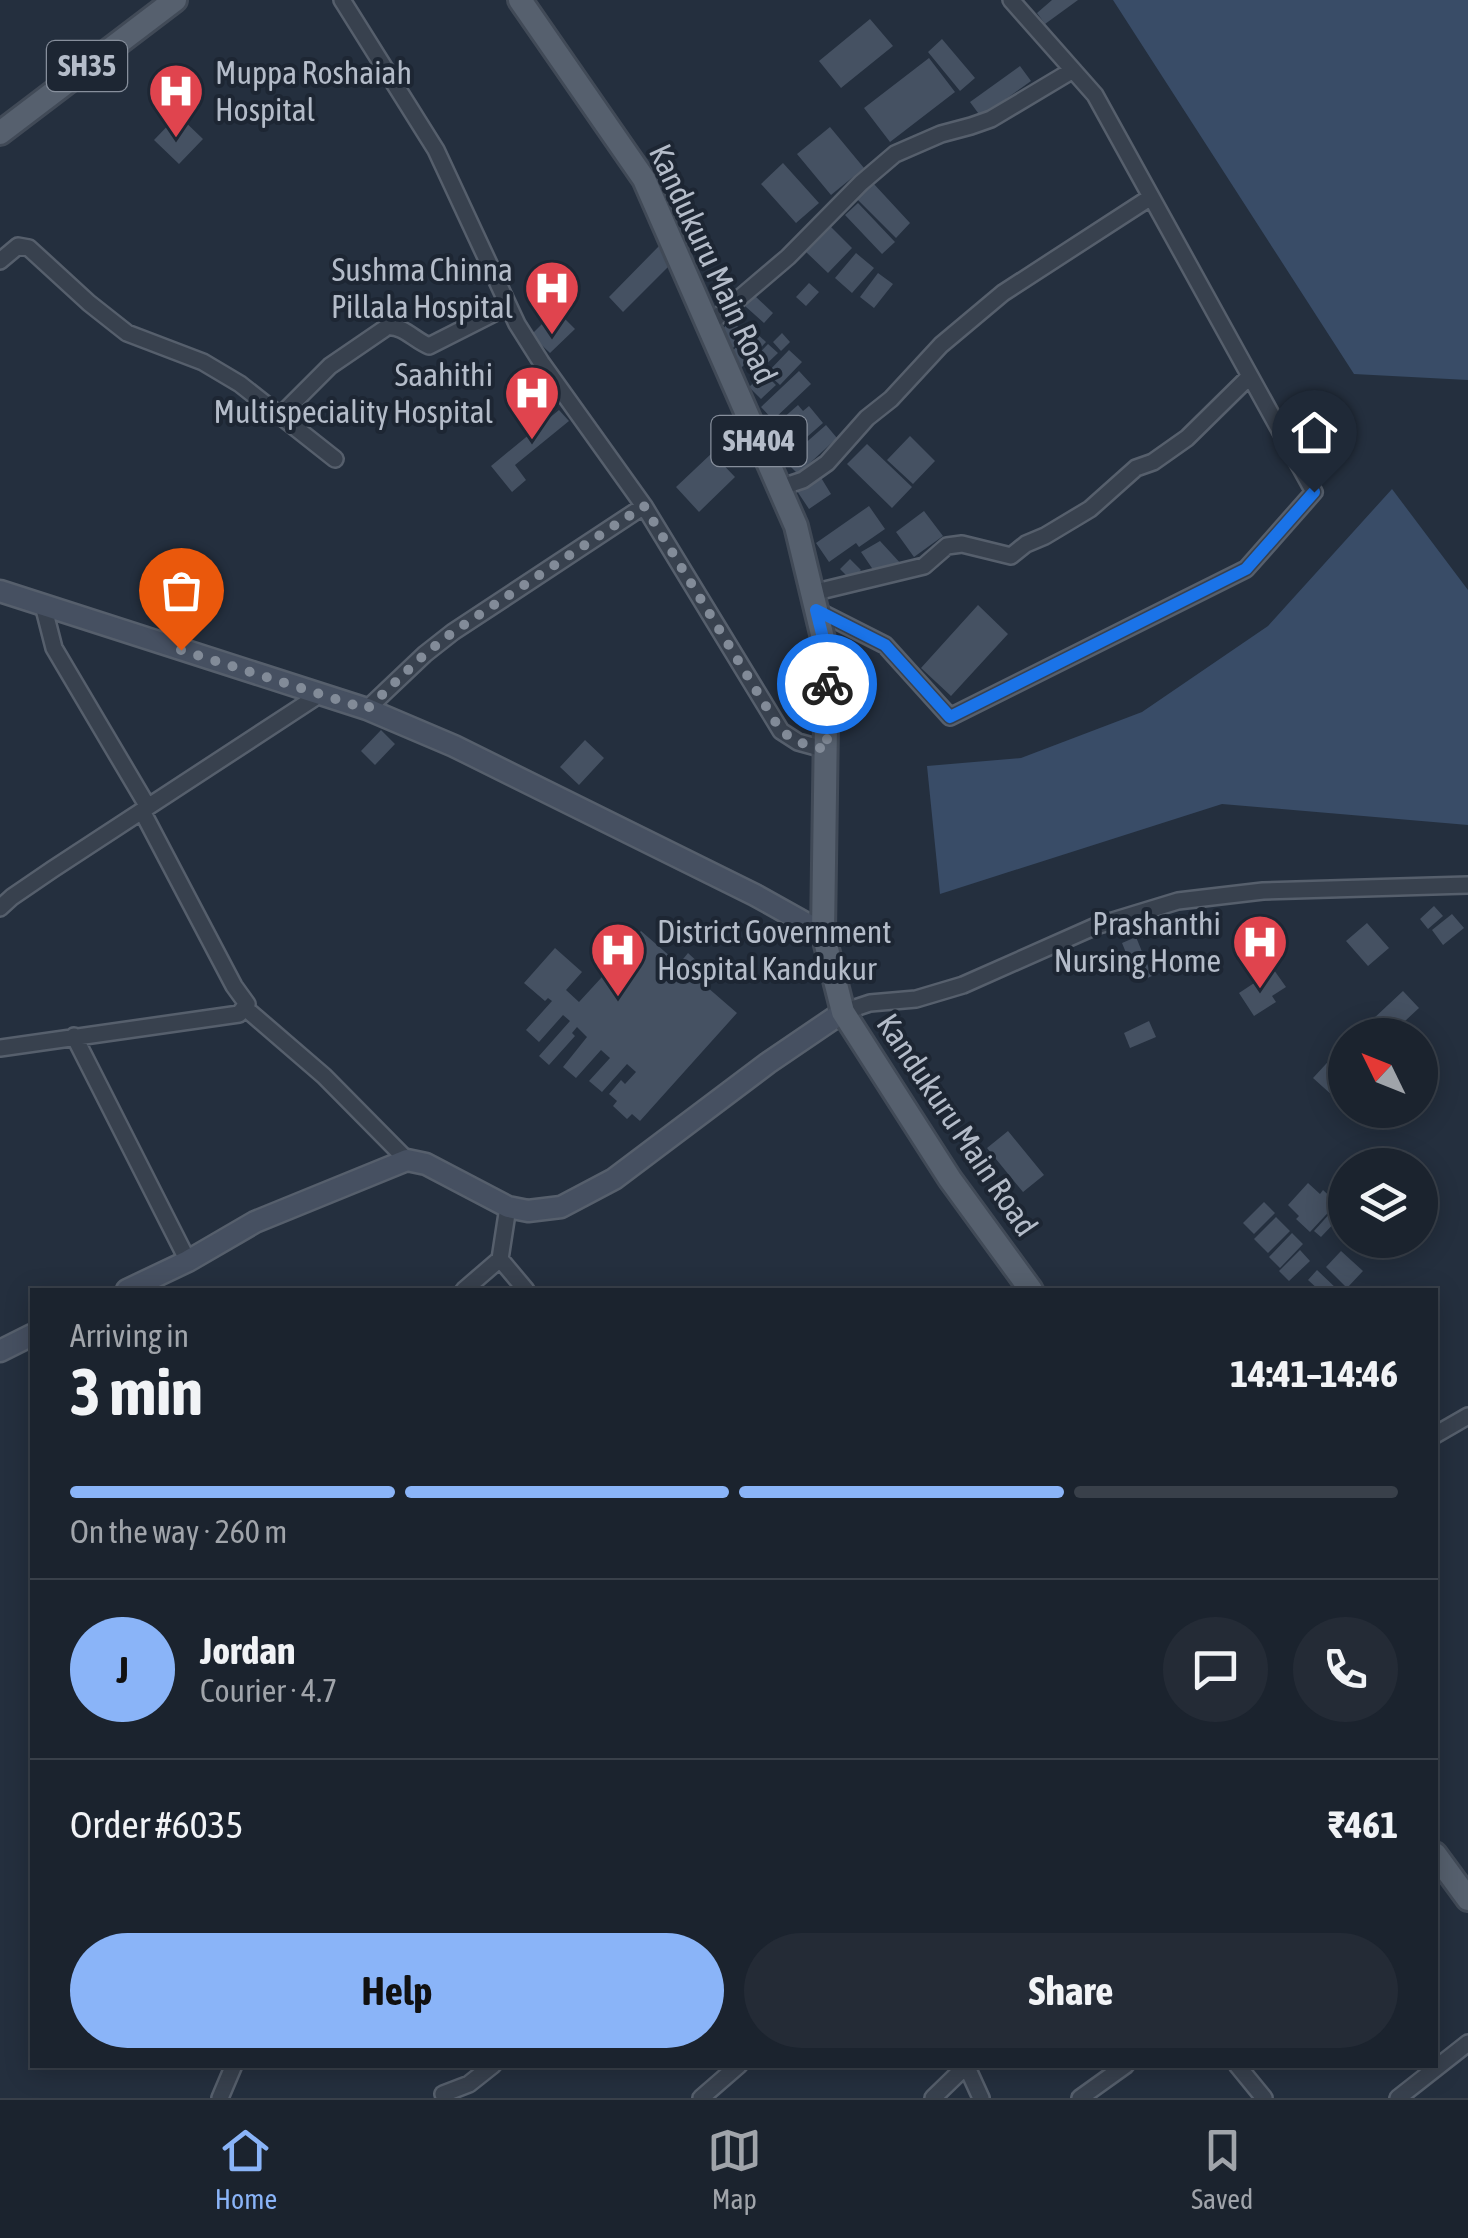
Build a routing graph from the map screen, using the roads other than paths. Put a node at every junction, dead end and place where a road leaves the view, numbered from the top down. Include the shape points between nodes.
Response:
1 (175, 0) edge
2 (342, 0) edge
3 (520, 0) edge
4 (1011, 0) edge
5 (1073, 70) junction
6 (0, 133) edge
7 (1151, 196) junction
8 (0, 260) edge
9 (508, 306) junction
10 (708, 325) junction
11 (1250, 376) junction
12 (281, 415) junction
13 (335, 459) dead end
14 (779, 488) junction
15 (644, 506) junction
16 (0, 593) edge
17 (814, 601) junction
18 (43, 605) junction
19 (319, 695) junction
20 (367, 709) junction
21 (827, 750) junction
22 (145, 810) junction
23 (1468, 885) edge
24 (0, 908) edge
25 (823, 934) junction
26 (244, 1007) junction
27 (843, 1012) junction
28 (74, 1036) junction
29 (0, 1048) edge
30 (406, 1160) junction
31 (508, 1208) junction
32 (500, 1259) junction
33 (188, 1261) junction
34 (131, 1288) edge
35 (466, 1288) edge
36 (524, 1288) edge
37 (1030, 1288) edge
38 (30, 1336) edge
39 (0, 1351) edge
40 (1468, 1416) edge
41 (1438, 1433) edge
42 (1438, 1858) edge
43 (1468, 1899) edge
44 (1468, 2043) edge
45 (1438, 2067) edge
46 (233, 2068) edge
47 (489, 2068) edge
48 (735, 2068) edge
49 (964, 2068) edge
50 (968, 2068) edge
51 (1122, 2068) edge
52 (1239, 2068) edge
53 (1436, 2068) edge
54 (443, 2094) dead end
55 (220, 2098) edge
56 (702, 2098) edge
57 (933, 2098) edge
58 (980, 2098) edge
59 (1080, 2098) edge
60 (1264, 2098) edge
61 (1398, 2098) edge

1 - 6 main road, SH35
2 - 9 street via 436,150
3 - 10 main road, Kandukuru Main Road / SH404 via 644,179
4 - 5 street
5 - 7 street via 1095,95
5 - 10 street via 991,119 895,154
7 - 11 street
7 - 14 street via 1003,293 941,345 827,462
8 - 12 street via 18,246 29,248 127,332 203,362
9 - 12 street via 429,346 387,327 330,366
9 - 15 street
10 - 14 main road, Kandukuru Main Road / SH404
11 - 17 street via 1188,438 1011,556 947,546 924,566
11 - 17 street via 1314,492 1246,569 950,717 885,645
12 - 13 street
14 - 17 main road, Kandukuru Main Road / SH404
15 - 20 street via 453,632
15 - 21 street via 781,731
16 - 18 street
17 - 21 main road, Kandukuru Main Road / SH404 via 827,654
18 - 19 street
18 - 22 street via 54,648
19 - 20 street
19 - 22 street
20 - 25 street via 454,746
21 - 25 main road, Kandukuru Main Road / SH404
22 - 24 street
22 - 26 street
23 - 27 street via 1263,891 1178,901 1096,926 962,985
25 - 27 main road, Kandukuru Main Road / SH404
26 - 28 street via 239,1014
26 - 30 street
27 - 31 street via 614,1179 560,1207
27 - 37 main road, Kandukuru Main Road / SH404
28 - 29 street
28 - 33 street
30 - 31 street
30 - 33 street via 255,1222
31 - 32 street
32 - 35 street
32 - 36 street
33 - 34 street
38 - 39 street
40 - 41 street
42 - 43 main road
44 - 45 street
46 - 55 street
47 - 54 street
48 - 56 street
49 - 57 street
50 - 58 street
51 - 59 street
52 - 60 street
53 - 61 street

